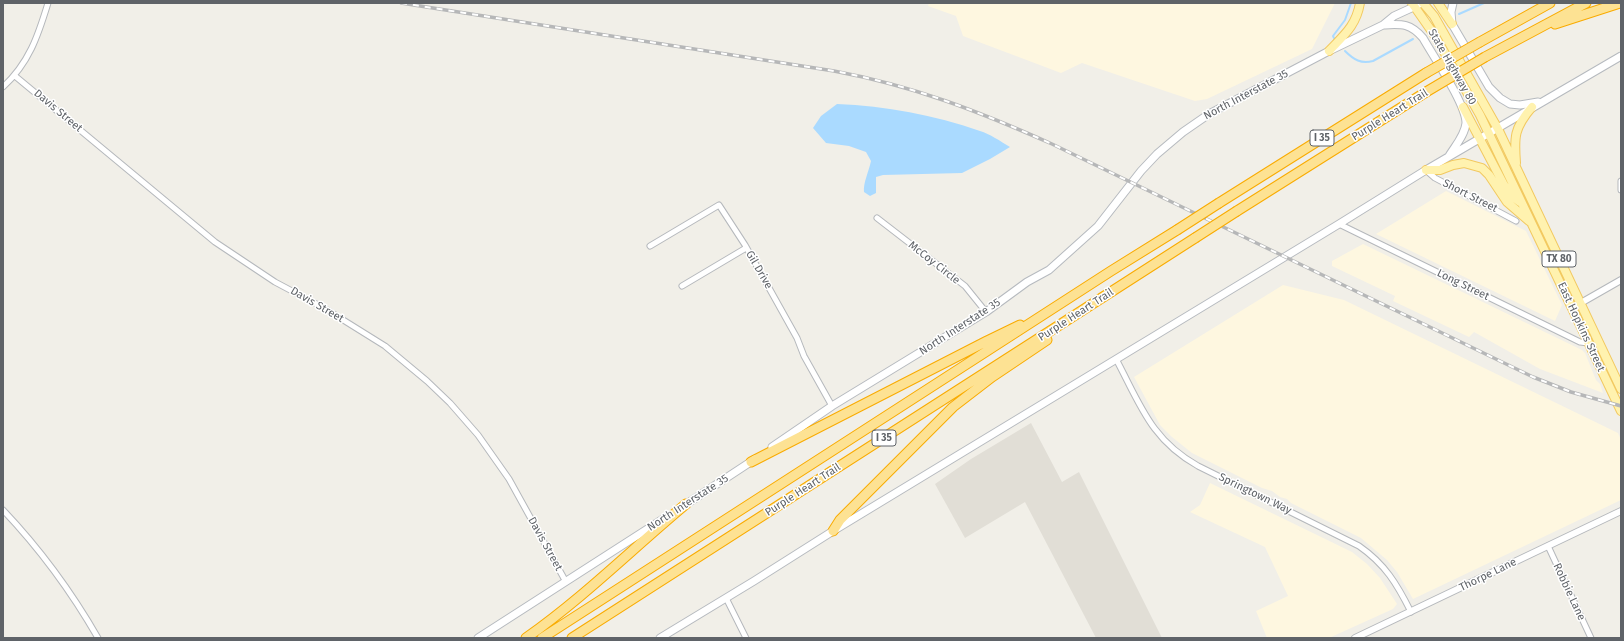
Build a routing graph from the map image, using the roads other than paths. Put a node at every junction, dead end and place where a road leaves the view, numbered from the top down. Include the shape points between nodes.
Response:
1 (48, 3) edge
2 (1360, 3) edge
3 (1424, 3) edge
4 (1438, 3) edge
5 (1453, 3) edge
6 (1550, 3) edge
7 (1586, 3) edge
8 (1620, 3) edge
9 (1413, 5) edge
10 (1452, 24) junction
11 (1383, 25) junction
12 (1529, 33) junction
13 (1329, 51) junction
14 (1621, 56) edge
15 (16, 76) junction
16 (3, 87) edge
17 (1540, 102) junction
18 (1532, 107) junction
19 (1463, 108) junction
20 (1498, 129) junction
21 (1489, 134) junction
22 (1480, 139) junction
23 (1448, 157) junction
24 (1426, 170) junction
25 (1517, 170) junction
26 (1621, 181) edge
27 (1621, 190) edge
28 (1522, 204) junction
29 (877, 218) dead end
30 (1516, 221) dead end
31 (1339, 224) junction
32 (1532, 224) junction
33 (650, 246) dead end
34 (746, 248) junction
35 (1566, 273) junction
36 (1621, 280) edge
37 (682, 286) dead end
38 (1098, 301) junction
39 (1580, 303) junction
40 (1572, 308) junction
41 (1050, 311) junction
42 (986, 312) junction
43 (1588, 343) junction
44 (1116, 359) junction
45 (1621, 389) edge
46 (832, 406) junction
47 (1621, 411) edge
48 (750, 462) junction
49 (686, 504) junction
50 (3, 510) edge
51 (1621, 511) edge
52 (833, 531) junction
53 (1548, 546) junction
54 (566, 582) junction
55 (726, 598) junction
56 (1411, 612) junction
57 (98, 638) edge
58 (478, 638) edge
59 (526, 638) edge
60 (542, 638) edge
61 (572, 638) edge
62 (660, 638) edge
63 (746, 638) edge
64 (1355, 638) edge
65 (1591, 638) edge

1 - 15 street via 35,44
2 - 13 main road via 1351,28
3 - 9 main road, North Interstate 35
3 - 20 main road, State Highway 80 / TX 80 via 1434,16
4 - 10 main road
5 - 10 main road
6 - 41 highway, Purple Heart Trail / I 35, bridge via 1426,73
7 - 12 highway, Purple Heart Trail / I 35
8 - 12 highway
9 - 11 main road, North Interstate 35
9 - 21 main road, State Highway 80 / TX 80 via 1435,36
10 - 17 main road via 1489,87 1500,98 1510,104
11 - 13 main road, North Interstate 35
11 - 19 main road via 1401,24 1416,30
12 - 38 highway, Purple Heart Trail / I 35, bridge via 1426,92
13 - 42 main road, North Interstate 35 via 1209,114 1183,132 1141,171 1098,226 1068,254 1049,270 1027,282
14 - 17 main road
15 - 16 street
15 - 54 street, Davis Street via 215,242 276,282 385,346 427,381 478,435 509,479
17 - 18 main road
18 - 20 main road
18 - 25 main road via 1522,119 1514,143
19 - 22 main road
19 - 23 main road via 1466,123 1464,131
20 - 21 main road
20 - 25 main road, East Hopkins Street / TX 80
21 - 22 main road
21 - 28 main road, East Hopkins Street / TX 80
22 - 23 main road
22 - 28 main road via 1504,185
23 - 24 main road
24 - 30 street, Short Street via 1435,178
24 - 31 main road
24 - 32 main road via 1440,170 1464,163 1482,168 1507,202
25 - 35 main road, East Hopkins Street / TX 80
26 - 27 street
28 - 32 main road, East Hopkins Street / TX 80
28 - 35 main road via 1537,224 1554,260
29 - 42 street, McCoy Circle via 965,286
31 - 43 street, Long Street via 1580,342
31 - 44 main road
32 - 40 main road, East Hopkins Street / TX 80
33 - 34 street, Gil Drive via 719,205
34 - 37 street
34 - 46 street, Gil Drive
35 - 39 main road, East Hopkins Street / TX 80
36 - 39 street
38 - 52 highway via 953,407 840,520
38 - 61 highway, Purple Heart Trail / I 35
39 - 40 street
39 - 45 main road, East Hopkins Street / TX 80
40 - 43 main road, East Hopkins Street / TX 80
41 - 48 highway
41 - 60 highway, Purple Heart Trail / I 35
42 - 46 main road, North Interstate 35
43 - 47 main road, East Hopkins Street / TX 80
44 - 52 main road
44 - 56 street, Springtown Way via 1150,424 1178,454 1359,546 1394,580
46 - 48 main road, North Interstate 35
48 - 49 main road, North Interstate 35
49 - 54 main road, North Interstate 35
49 - 59 highway via 642,540 589,590
50 - 57 street via 60,577
51 - 53 street, Thorpe Lane
52 - 55 main road
53 - 56 street, Thorpe Lane
53 - 65 street, Robbie Lane
54 - 58 main road, North Interstate 35
55 - 62 main road
55 - 63 street
56 - 64 street, Thorpe Lane

